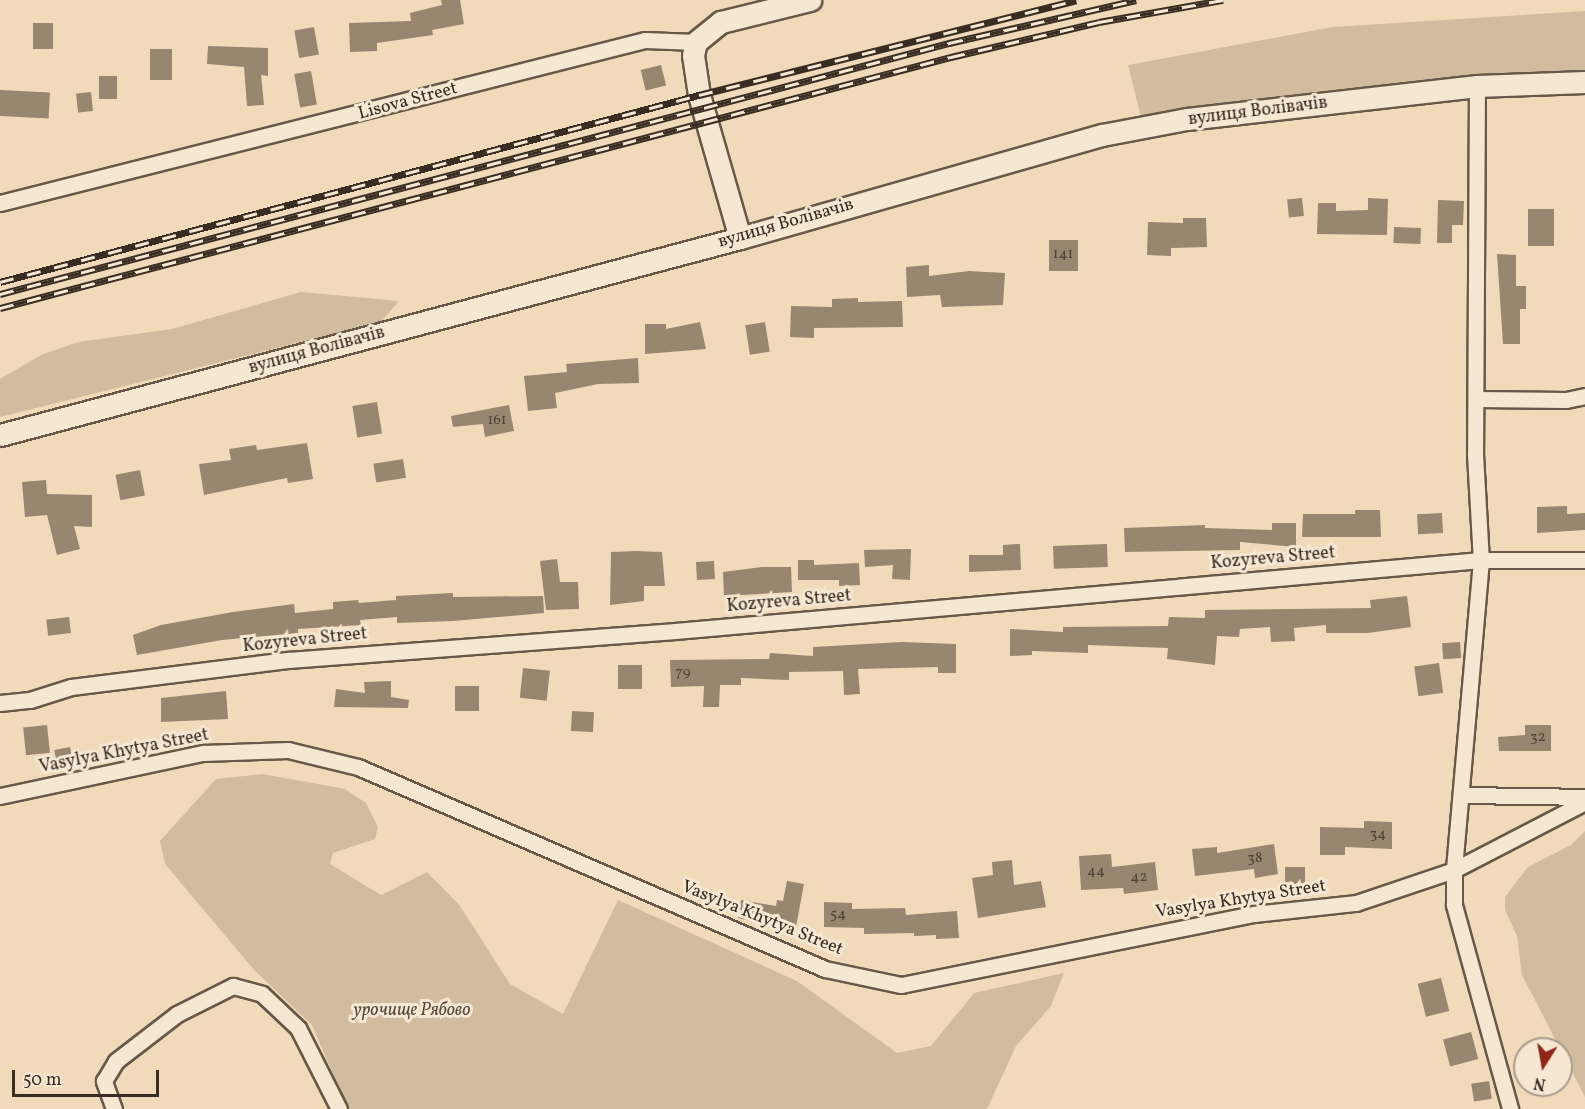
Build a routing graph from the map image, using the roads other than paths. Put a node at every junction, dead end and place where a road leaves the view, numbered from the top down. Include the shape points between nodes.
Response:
1 (810, 0) edge
2 (696, 42) junction
3 (1585, 82) edge
4 (1478, 86) junction
5 (0, 203) edge
6 (740, 238) junction
7 (1585, 396) edge
8 (1477, 399) junction
9 (0, 435) edge
10 (1481, 560) junction
11 (1585, 560) edge
12 (0, 703) edge
13 (1463, 795) junction
14 (0, 796) edge
15 (1585, 797) edge
16 (1585, 802) edge
17 (1454, 870) junction
18 (114, 1109) edge
19 (339, 1109) edge
20 (1510, 1109) edge

1 - 2 street via 721,22
2 - 5 street, Lisova Street via 645,40
2 - 6 street via 693,55 699,95
3 - 4 street, вулиця Волівачів
4 - 6 street, вулиця Волівачів via 1187,119 1102,135
4 - 8 street
6 - 9 street, вулиця Волівачів
7 - 8 street via 1566,400
8 - 10 street via 1475,454
10 - 11 street, Kozyreva Street
10 - 12 street, Kozyreva Street via 675,631 289,660 70,687 30,700
10 - 13 street
13 - 15 street
13 - 17 street
14 - 17 street, Vasylya Khytya Street via 203,753 288,750 358,767 825,969 901,985 1254,914 1356,903
16 - 17 street, Vasylya Khytya Street
17 - 20 street via 1454,905
18 - 19 street via 104,1081 116,1061 177,1014 233,986 262,993 298,1028

